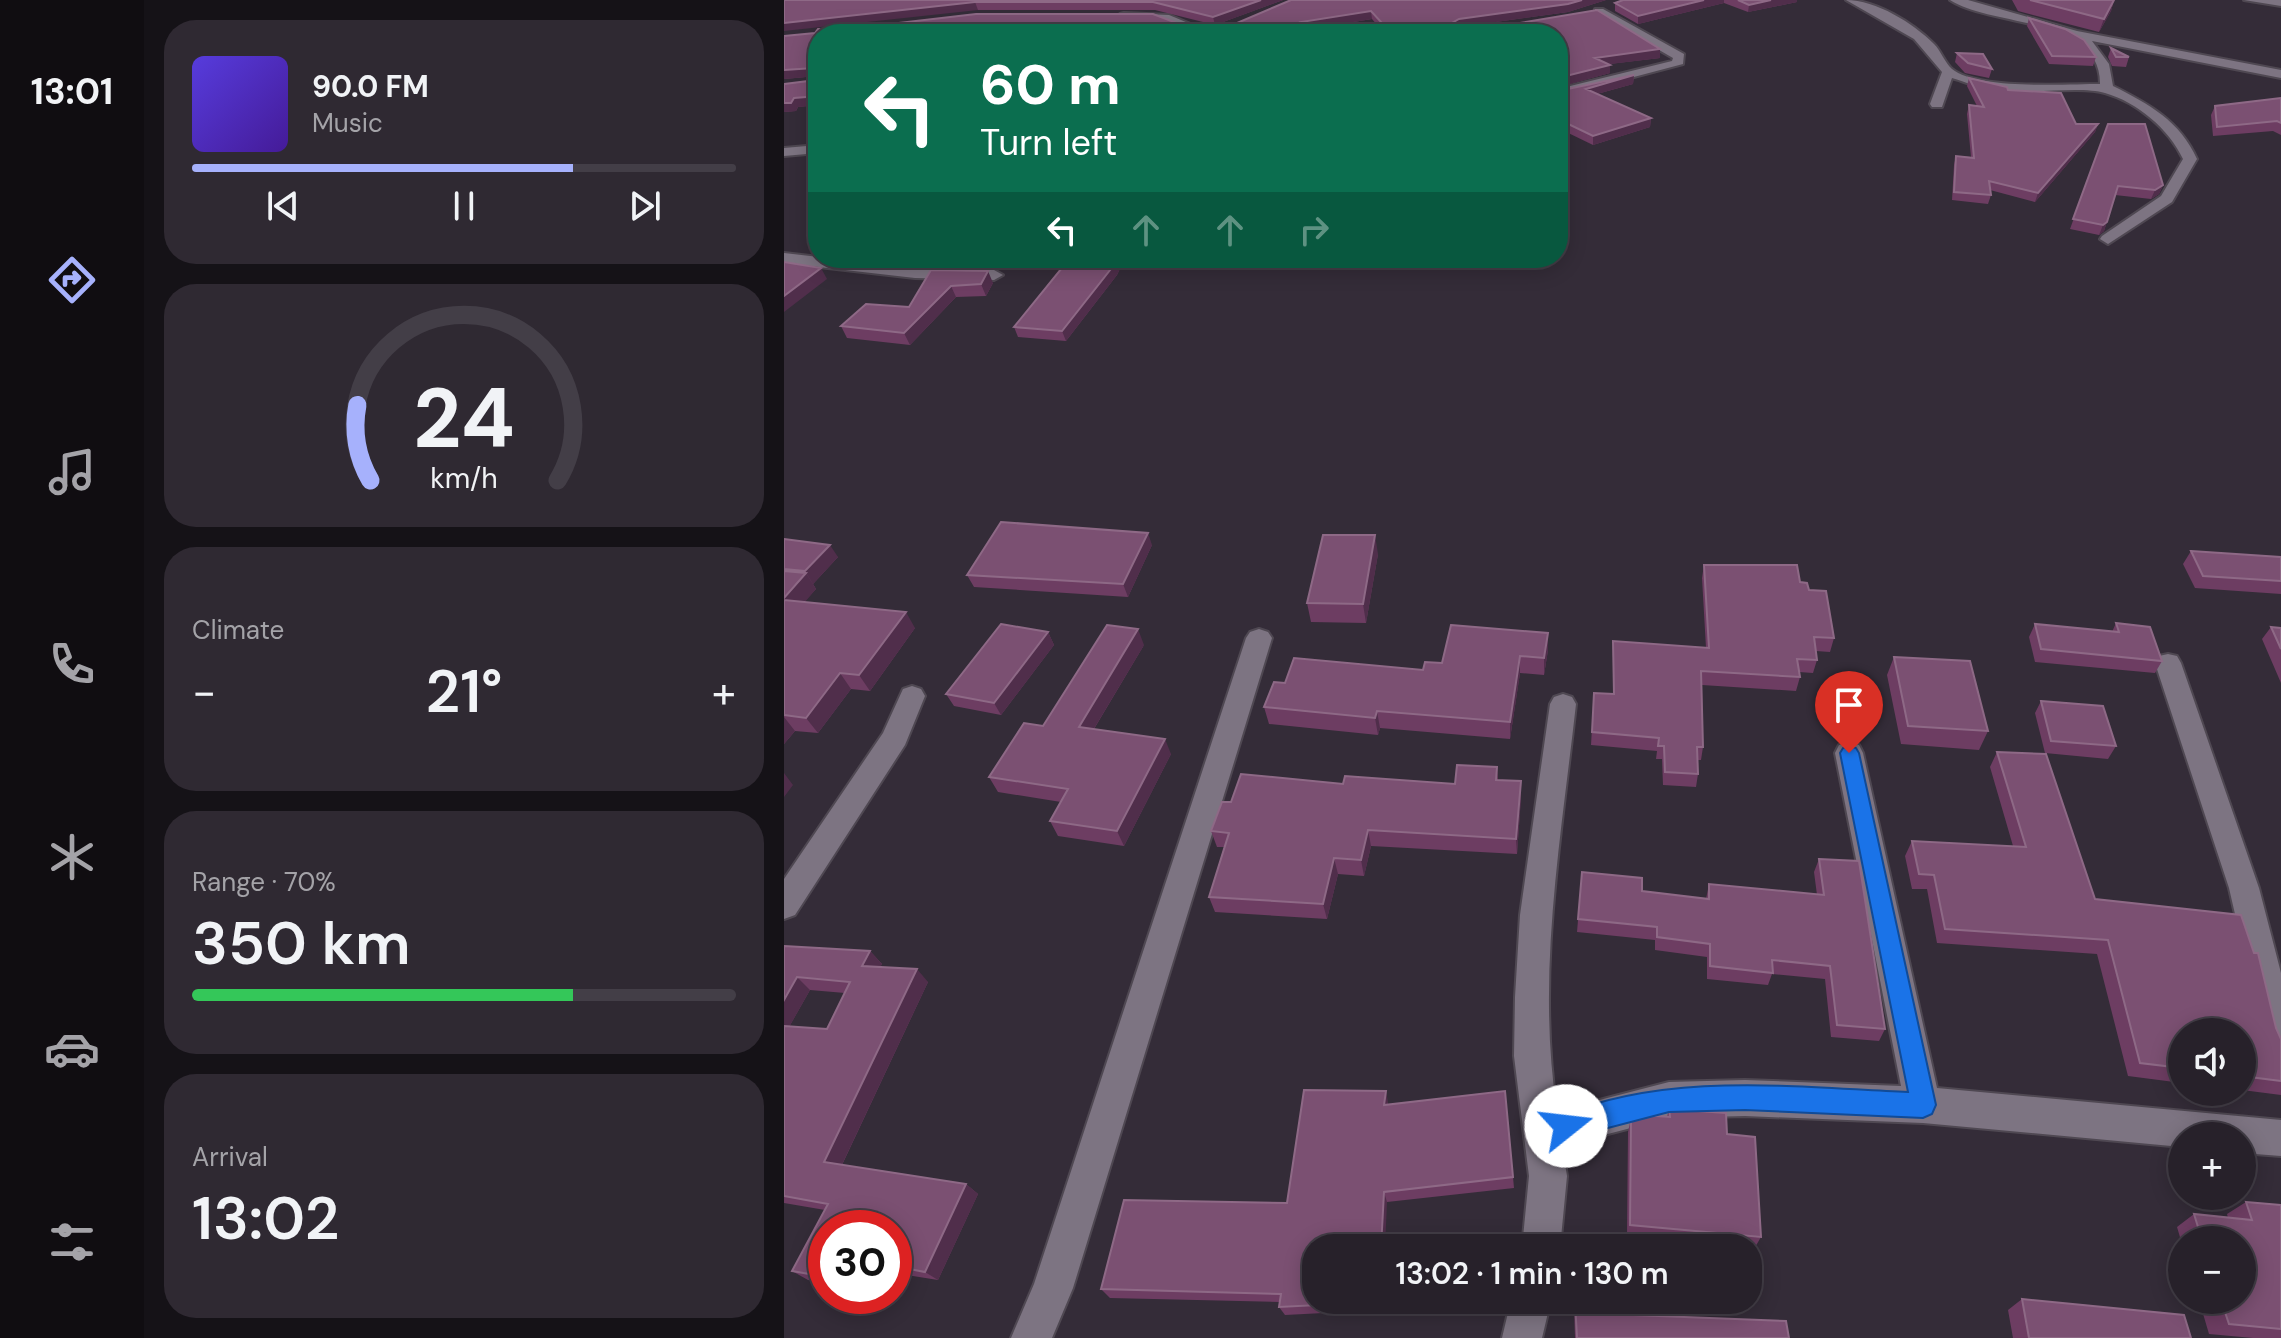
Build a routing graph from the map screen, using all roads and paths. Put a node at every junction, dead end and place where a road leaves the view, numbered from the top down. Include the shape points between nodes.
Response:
1 (1852, 0) edge
2 (1956, 0) edge
3 (2250, 0) edge
4 (1617, 2) edge
5 (2281, 3) edge
6 (1599, 11) junction
7 (1584, 14) edge
8 (1114, 16) edge
9 (1182, 24) edge
10 (2075, 34) junction
11 (1948, 72) junction
12 (2281, 74) edge
13 (2106, 88) junction
14 (1568, 91) edge
15 (1937, 104) dead end
16 (808, 150) edge
17 (784, 152) edge
18 (2108, 239) dead end
19 (784, 258) edge
20 (808, 261) edge
21 (871, 268) edge
22 (994, 275) edge
23 (1259, 638) dead end
24 (2168, 663) dead end
25 (912, 696) dead end
26 (1563, 704) dead end
27 (1849, 753) dead end
28 (784, 905) edge
29 (2281, 1040) edge
30 (1923, 1105) junction
31 (1542, 1133) junction
32 (2281, 1138) edge
33 (1542, 1234) edge
34 (1528, 1314) edge
35 (1031, 1338) edge
36 (1522, 1338) edge

1 - 11 street via 1914,31
2 - 10 street
3 - 5 street
4 - 6 street
6 - 7 street
6 - 14 street via 1680,57 1677,64
8 - 9 street via 1169,18
10 - 12 street
10 - 13 street via 2094,47 2108,71
11 - 13 street via 1998,88
11 - 15 street
13 - 18 street via 2166,122 2190,159 2167,199
16 - 17 street
19 - 20 street
21 - 22 street
23 - 35 street via 1057,1273
24 - 29 street via 2244,888
25 - 28 street via 895,737
26 - 31 street via 1536,915 1531,1056
27 - 30 street
30 - 31 street via 1669,1100
30 - 32 street
31 - 33 street via 1548,1176
34 - 36 street

